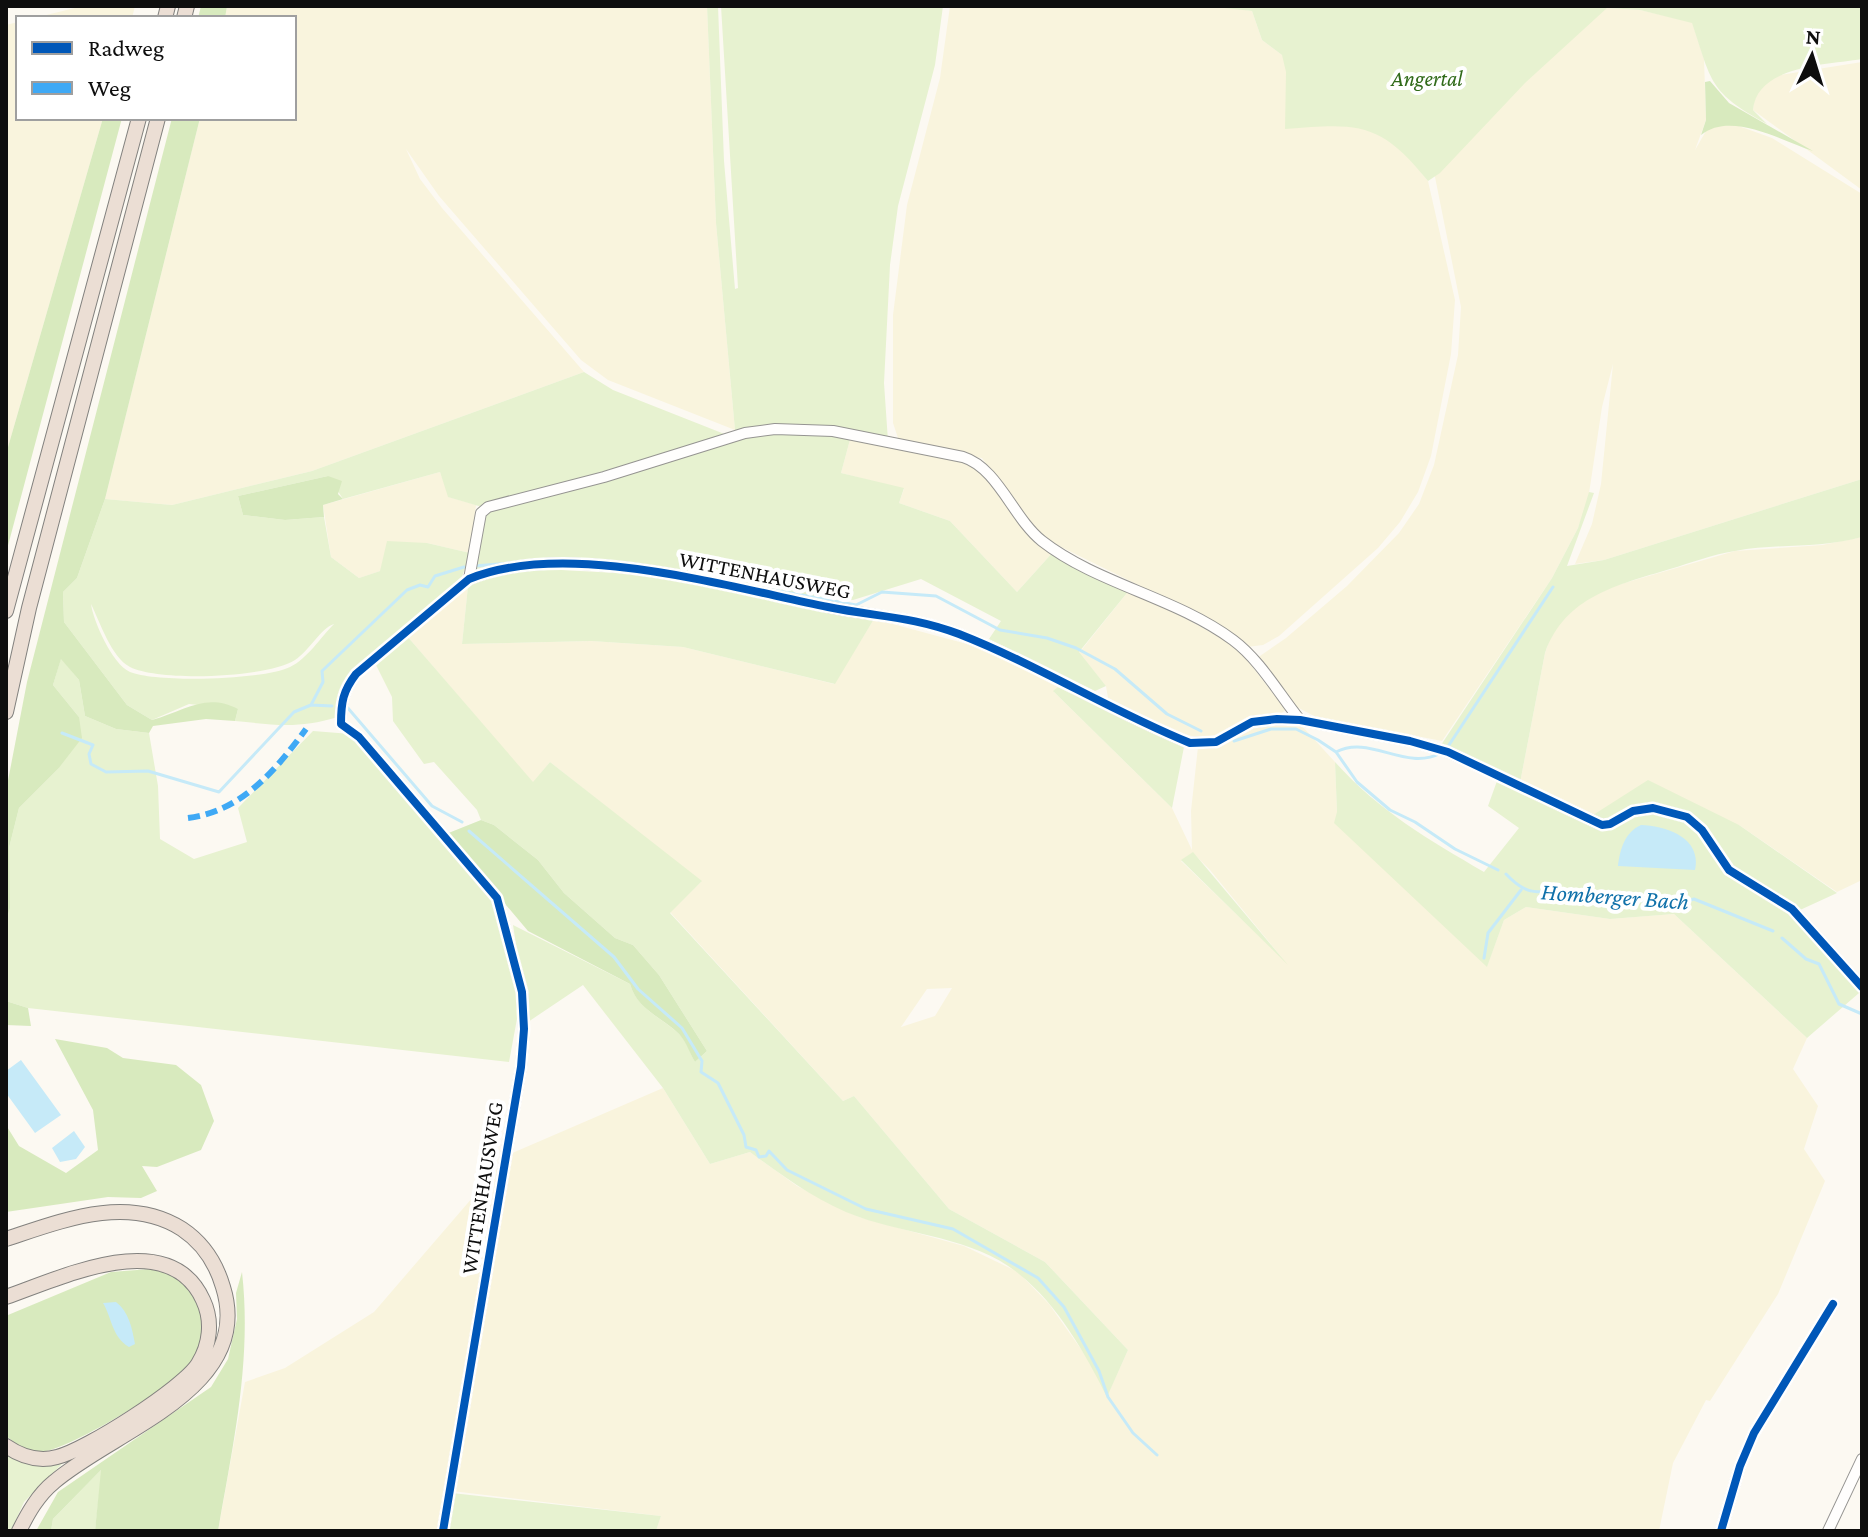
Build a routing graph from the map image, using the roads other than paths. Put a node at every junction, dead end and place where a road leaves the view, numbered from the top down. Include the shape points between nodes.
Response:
1 (138, 120) edge
2 (157, 120) edge
3 (469, 579) junction
4 (6, 611) edge
5 (6, 712) edge
6 (1300, 720) junction
7 (1862, 987) edge
8 (6, 1239) edge
9 (6, 1297) edge
10 (1833, 1304) dead end
11 (6, 1446) edge
12 (1862, 1459) edge
13 (19, 1531) edge
14 (443, 1531) edge
15 (1721, 1531) edge
16 (1828, 1531) edge

1 - 4 highway
2 - 5 highway
3 - 6 street, WITTENHAUSWEG via 506,568 599,566 914,618 984,644 1190,743 1216,742 1252,722
3 - 6 street via 481,513 488,507 745,433 833,431 978,464 1043,542 1233,640
3 - 14 street, WITTENHAUSWEG via 356,674 343,691 341,708 341,724 359,737 497,898 522,992 521,1067
6 - 7 street, WITTENHAUSWEG via 1448,752 1602,825 1653,808 1687,817 1729,870 1792,909
8 - 13 highway via 82,1215 153,1217 200,1244 217,1269 228,1306 219,1355 198,1385 52,1483
9 - 11 highway via 113,1263 150,1261 180,1272 195,1287 209,1327 204,1353 184,1380 82,1447 35,1459
10 - 15 street via 1754,1433
12 - 16 street

